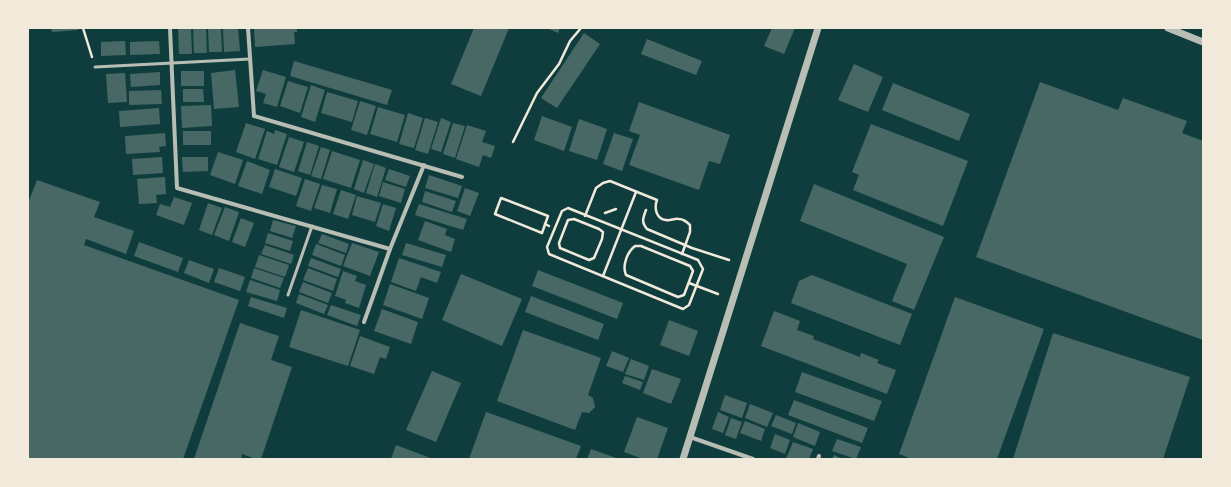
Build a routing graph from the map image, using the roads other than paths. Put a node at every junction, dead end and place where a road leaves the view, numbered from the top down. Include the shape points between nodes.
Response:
1 (170, 28) edge
2 (248, 28) edge
3 (818, 28) edge
4 (1168, 28) edge
5 (1203, 42) edge
6 (250, 59) junction
7 (172, 63) junction
8 (95, 67) road end
9 (424, 165) junction
10 (462, 177) dead end
11 (312, 226) junction
12 (390, 249) junction
13 (288, 296) dead end
14 (364, 322) dead end
15 (690, 437) junction
16 (683, 459) edge
17 (753, 459) edge

1 - 7 street
2 - 6 street
3 - 15 street
4 - 5 street
6 - 7 lane
6 - 9 street via 254,116
7 - 8 lane
7 - 11 street via 177,188
9 - 10 street
9 - 12 street
11 - 12 street
11 - 13 lane
12 - 14 street
15 - 16 street
15 - 17 street

